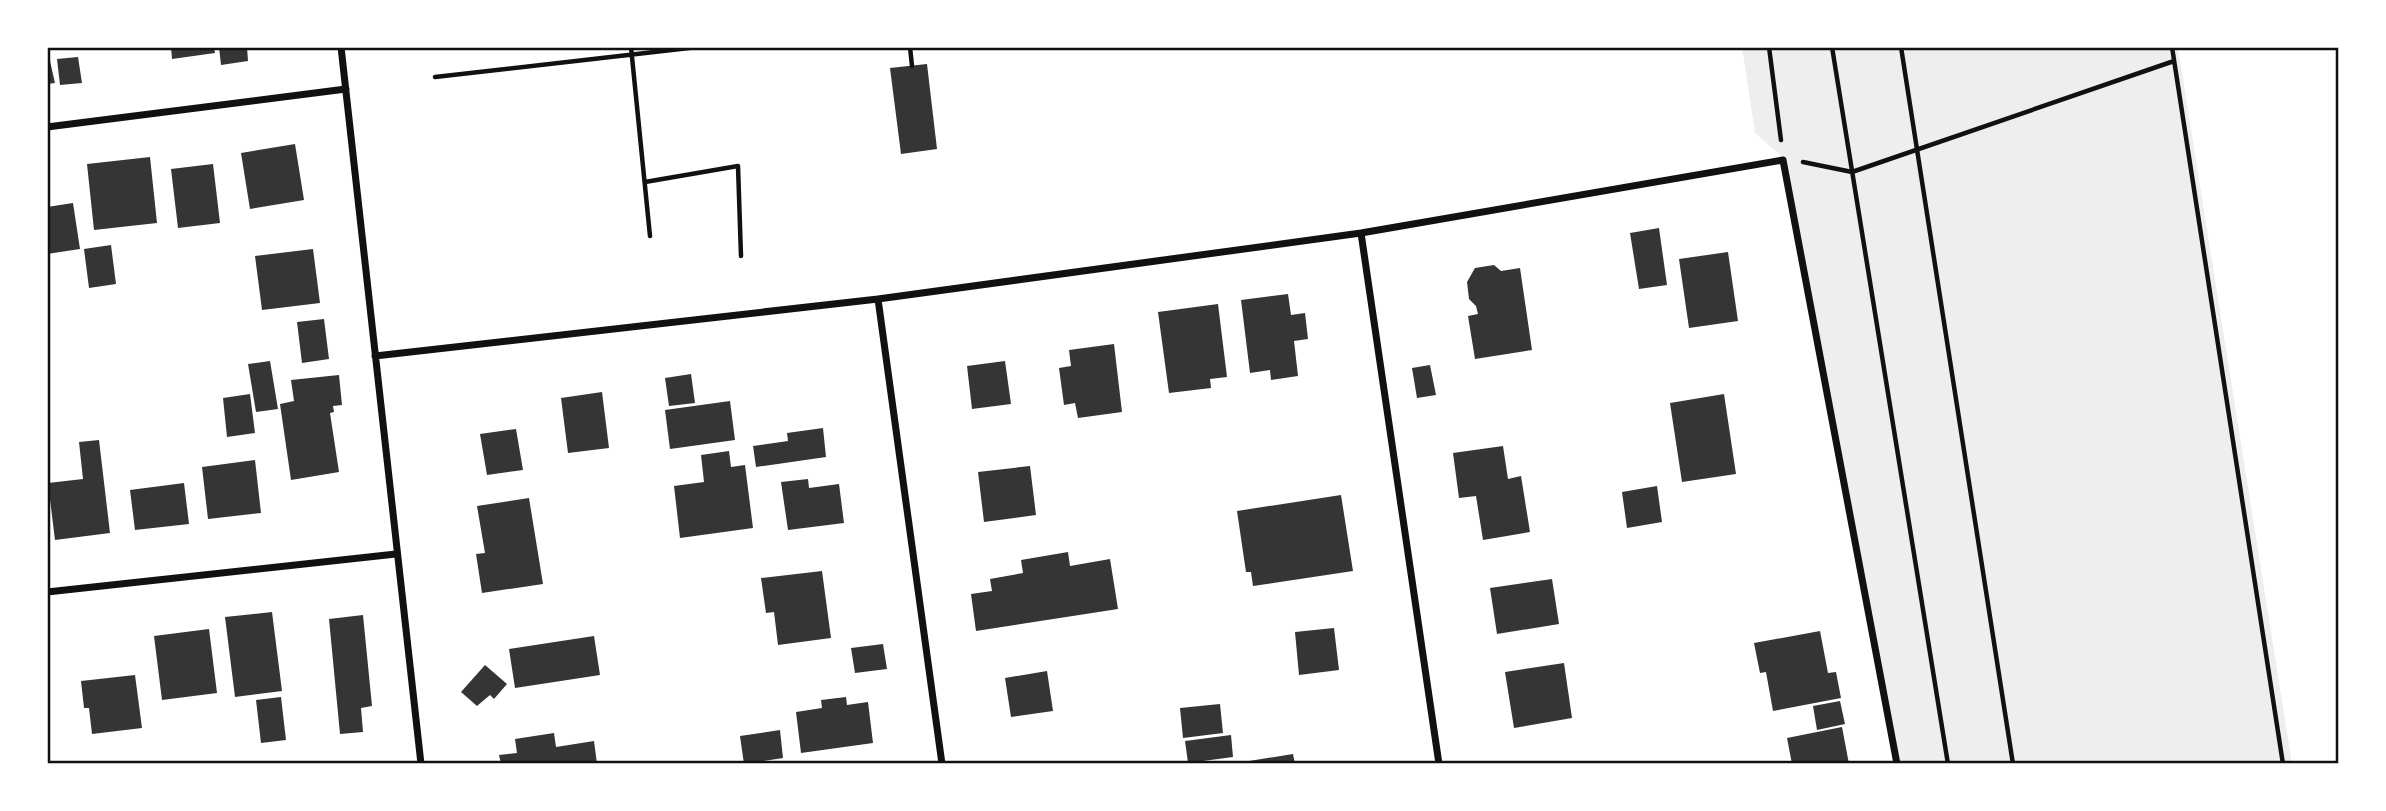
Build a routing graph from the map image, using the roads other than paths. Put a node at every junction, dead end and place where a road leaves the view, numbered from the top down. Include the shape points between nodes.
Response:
1 (341, 47) edge
2 (346, 89) junction
3 (47, 127) edge
4 (1361, 233) junction
5 (878, 299) junction
6 (375, 356) junction
7 (396, 554) junction
8 (47, 592) edge
9 (421, 764) edge
10 (942, 764) edge
11 (1439, 764) edge
12 (1897, 764) edge

1 - 2 street
2 - 3 street
2 - 6 street
4 - 5 street
4 - 11 street
4 - 12 street via 1783,160
5 - 6 street
5 - 10 street
6 - 7 street
7 - 8 street
7 - 9 street

